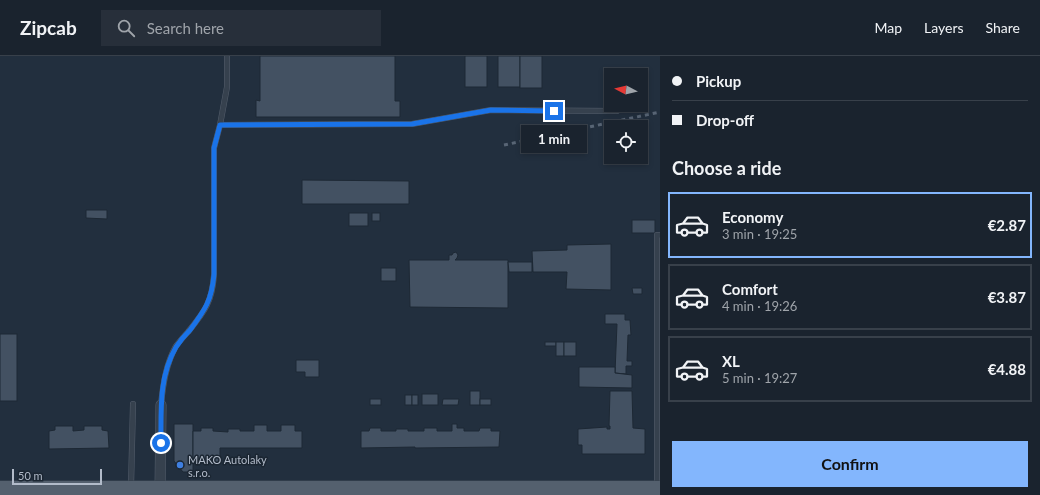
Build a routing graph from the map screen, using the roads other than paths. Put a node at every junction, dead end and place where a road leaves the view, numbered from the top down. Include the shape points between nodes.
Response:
1 (227, 56) edge
2 (604, 112) edge
3 (220, 125) junction
4 (660, 235) edge
5 (658, 275) edge
6 (133, 404) dead end
7 (161, 405) joint
8 (0, 489) edge
9 (658, 489) edge
10 (131, 492) edge
11 (160, 492) edge

1 - 3 lane via 227,87
2 - 3 lane via 491,110 412,124
3 - 7 lane via 214,148 213,290 203,312 177,346 167,367
4 - 5 lane via 657,235
5 - 9 lane
6 - 10 lane
7 - 11 street
8 - 10 main road
9 - 11 main road
10 - 11 main road

